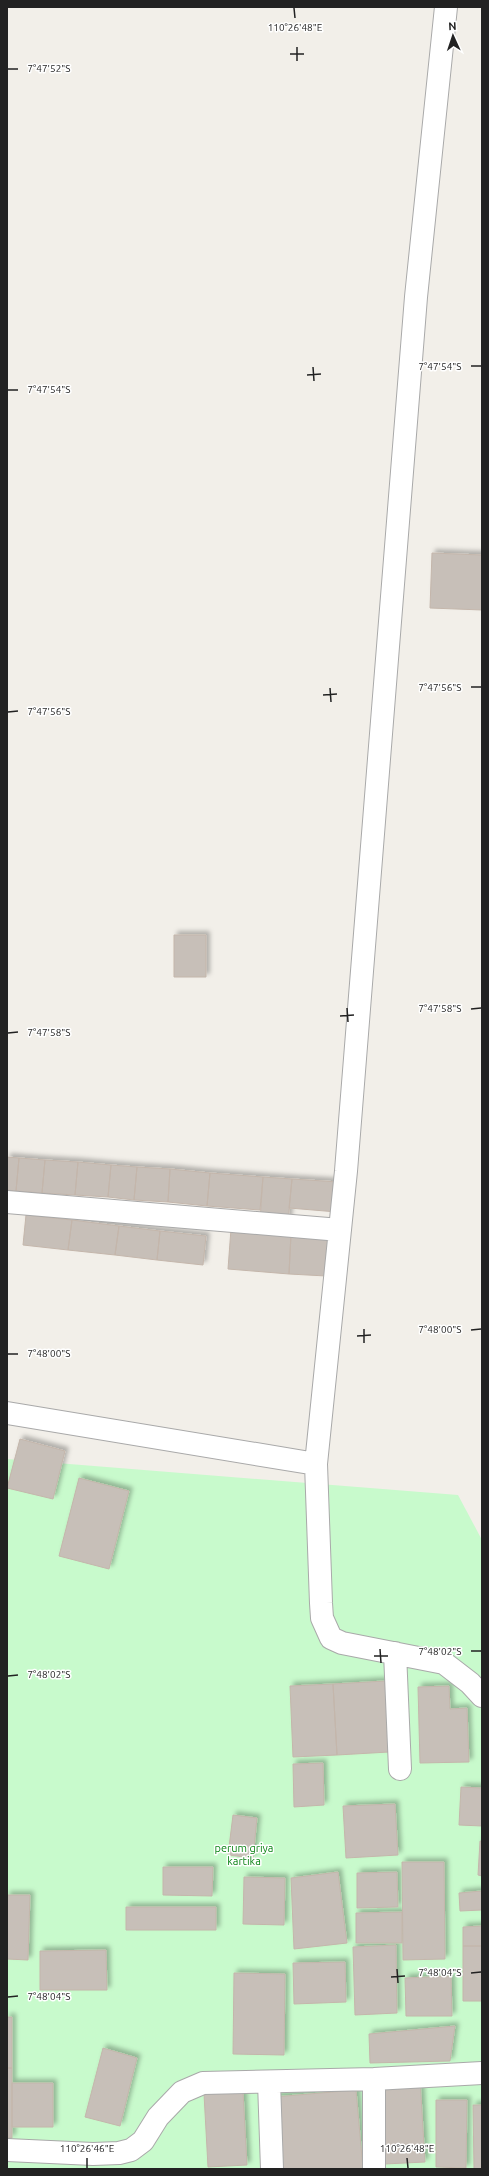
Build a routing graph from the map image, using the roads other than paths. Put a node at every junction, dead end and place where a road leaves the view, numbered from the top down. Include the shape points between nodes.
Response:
1 (446, 7) edge
2 (7, 1202) edge
3 (340, 1230) junction
4 (7, 1413) edge
5 (316, 1464) junction
6 (395, 1653) junction
7 (482, 1696) edge
8 (400, 1769) dead end
9 (482, 2073) edge
10 (374, 2079) junction
11 (269, 2082) junction
12 (7, 2150) edge
13 (272, 2169) edge
14 (374, 2169) edge

1 - 3 street via 416,297
2 - 3 street
3 - 5 street
4 - 5 street
5 - 6 street via 321,1603 326,1630 331,1638 342,1643
6 - 7 street via 444,1663
6 - 8 street
9 - 10 street
10 - 11 street
10 - 14 street
11 - 12 street via 203,2083 182,2092 158,2117 144,2141 131,2150 93,2154
11 - 13 street

